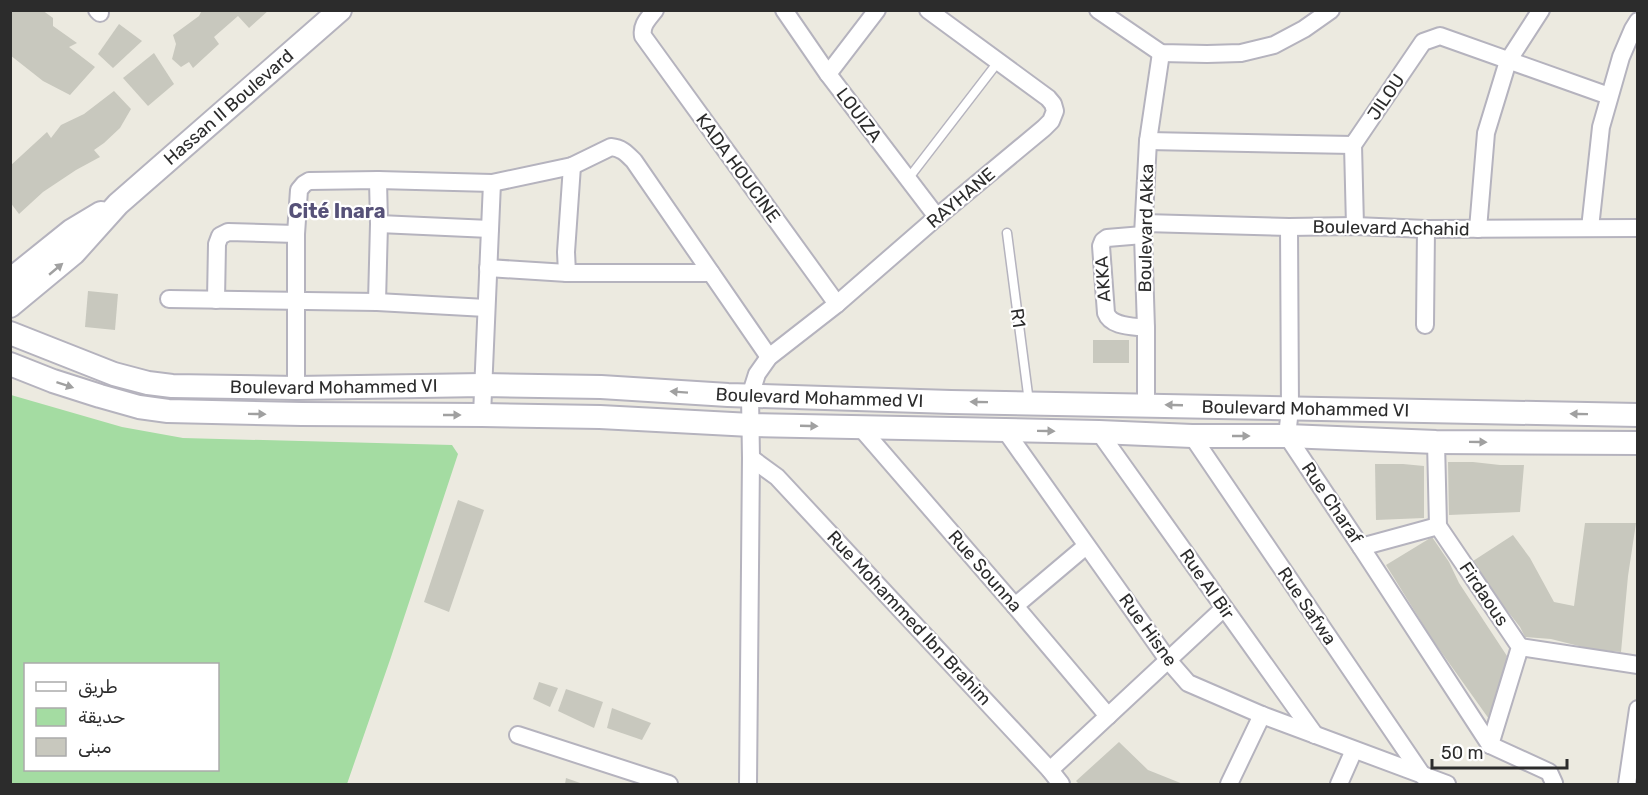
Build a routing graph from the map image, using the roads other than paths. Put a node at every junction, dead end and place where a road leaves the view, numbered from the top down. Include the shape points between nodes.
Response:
1 (340, 10) edge
2 (655, 10) edge
3 (784, 10) edge
4 (877, 10) edge
5 (928, 10) edge
6 (1098, 10) edge
7 (1541, 10) edge
8 (1327, 12) edge
9 (1638, 21) edge
10 (1161, 53) junction
11 (1508, 61) junction
12 (998, 62) junction
13 (828, 74) junction
14 (1609, 96) junction
15 (1148, 141) junction
16 (1353, 145) junction
17 (572, 166) junction
18 (908, 179) junction
19 (378, 180) junction
20 (492, 183) junction
21 (118, 204) junction
22 (937, 217) junction
23 (379, 224) junction
24 (1355, 226) junction
25 (1288, 227) junction
26 (1590, 228) junction
27 (1638, 228) edge
28 (490, 229) junction
29 (1144, 229) junction
30 (1426, 229) junction
31 (1478, 229) junction
32 (1007, 233) dead end
33 (296, 234) junction
34 (488, 268) junction
35 (567, 273) junction
36 (711, 273) junction
37 (10, 280) edge
38 (169, 299) dead end
39 (216, 300) junction
40 (296, 301) junction
41 (377, 302) junction
42 (837, 304) junction
43 (10, 306) edge
44 (486, 308) junction
45 (1425, 325) dead end
46 (1146, 328) junction
47 (10, 333) edge
48 (769, 357) junction
49 (10, 364) edge
50 (483, 385) junction
51 (296, 388) junction
52 (750, 396) junction
53 (1029, 403) junction
54 (1146, 404) junction
55 (1290, 409) junction
56 (482, 415) junction
57 (1638, 415) edge
58 (751, 424) junction
59 (860, 427) junction
60 (1005, 430) junction
61 (1099, 432) junction
62 (1192, 436) junction
63 (1287, 436) junction
64 (1436, 442) junction
65 (1638, 443) edge
66 (751, 458) junction
67 (1438, 526) junction
68 (1086, 546) junction
69 (1361, 547) junction
70 (1015, 606) junction
71 (1224, 608) junction
72 (1520, 647) junction
73 (1168, 660) junction
74 (1638, 665) edge
75 (1638, 710) edge
76 (1262, 715) junction
77 (1108, 716) junction
78 (518, 735) dead end
79 (1315, 735) junction
80 (1490, 746) junction
81 (1354, 750) junction
82 (1050, 770) junction
83 (1423, 776) junction
84 (669, 784) edge
85 (748, 784) edge
86 (1061, 784) edge
87 (1229, 784) edge
88 (1339, 784) edge
89 (1447, 784) edge
90 (1553, 784) edge
91 (1627, 784) edge

1 - 21 main road, Hassan II Boulevard
2 - 42 street, KADA HOUCINE via 644,24 643,36
3 - 13 street, LOUIZA
4 - 13 street
5 - 12 street, RAYHANE
6 - 10 street
7 - 11 street
8 - 10 street via 1288,38 1258,50
9 - 14 street
10 - 15 street, Boulevard Akka
11 - 14 street, JILOU
11 - 16 street, JILOU via 1440,36 1423,42
11 - 31 street via 1486,133
12 - 18 lane
12 - 22 street, RAYHANE via 1048,98 1055,111 1044,128
13 - 18 street, LOUIZA
14 - 26 street via 1601,127
15 - 16 street
15 - 29 street, Boulevard Akka
16 - 24 street
17 - 20 street
17 - 35 street
17 - 36 street via 611,147 625,152
18 - 22 street, LOUIZA
19 - 20 street
19 - 23 street
19 - 33 street via 304,184 299,190
20 - 28 street
21 - 37 main road, Hassan II Boulevard via 71,231
43 -> 21 main road, Hassan II Boulevard via 74,253
22 - 42 street, RAYHANE
23 - 28 street
23 - 41 street
24 - 25 street, Boulevard Achahid
24 - 30 street, Boulevard Achahid
25 - 29 street, Boulevard Achahid
25 - 55 street
26 - 27 street, Boulevard Achahid
26 - 31 street, Boulevard Achahid
28 - 34 street
29 - 46 street, Boulevard Akka
29 - 46 street, AKKA via 1107,238 1101,246 1108,319
30 - 31 street, Boulevard Achahid
30 - 45 street
32 - 53 lane, R1
33 - 39 street via 228,232 220,236
33 - 40 street
34 - 35 street
34 - 44 street
35 - 36 street
36 - 48 street
38 - 39 street
39 - 40 street
40 - 41 street
40 - 51 street
41 - 44 street
42 - 48 street, RAYHANE
44 - 50 street
46 - 54 street, Boulevard Akka
47 - 51 main road, Boulevard Mohammed VI via 114,374 148,383
48 - 52 street, RAYHANE via 757,374
49 -> 56 main road, Boulevard Mohammed VI via 100,396 168,411
50 - 51 main road, Boulevard Mohammed VI
52 -> 50 main road, Boulevard Mohammed VI
50 - 56 street
53 -> 52 main road, Boulevard Mohammed VI
52 - 58 street
53 - 54 main road, Boulevard Mohammed VI
55 -> 54 main road, Boulevard Mohammed VI
57 -> 55 main road, Boulevard Mohammed VI
55 - 63 street
56 - 58 main road, Boulevard Mohammed VI
58 -> 59 main road, Boulevard Mohammed VI
58 - 66 street
59 - 60 main road, Boulevard Mohammed VI
59 - 70 street, Rue Sounna
60 -> 61 main road, Boulevard Mohammed VI
60 - 68 street, Rue Hisne
61 - 62 main road, Boulevard Mohammed VI
61 - 71 street, Rue Al Bir
62 -> 63 main road, Boulevard Mohammed VI
62 - 83 street, Rue Safwa
63 - 64 main road, Boulevard Mohammed VI
63 - 69 street, Rue Charaf
64 -> 65 main road, Boulevard Mohammed VI
64 - 67 street
66 - 82 street, Rue Mohammed Ibn Brahim via 777,477
66 - 85 street
67 - 69 street
67 - 72 street, Firdaous
68 - 70 street
68 - 73 street, Rue Hisne
69 - 80 street, Rue Charaf
70 - 77 street, Rue Sounna
71 - 73 street
71 - 79 street, Rue Al Bir
72 - 74 street
72 - 80 street
73 - 76 street, Rue Hisne via 1188,683
73 - 77 street
75 - 91 street
76 - 79 street, Rue Hisne
76 - 87 street
77 - 82 street
78 - 84 street
79 - 81 street, Rue Hisne
80 - 90 street via 1549,772
81 - 83 street
81 - 88 street
82 - 86 street, Rue Mohammed Ibn Brahim
83 - 89 street

